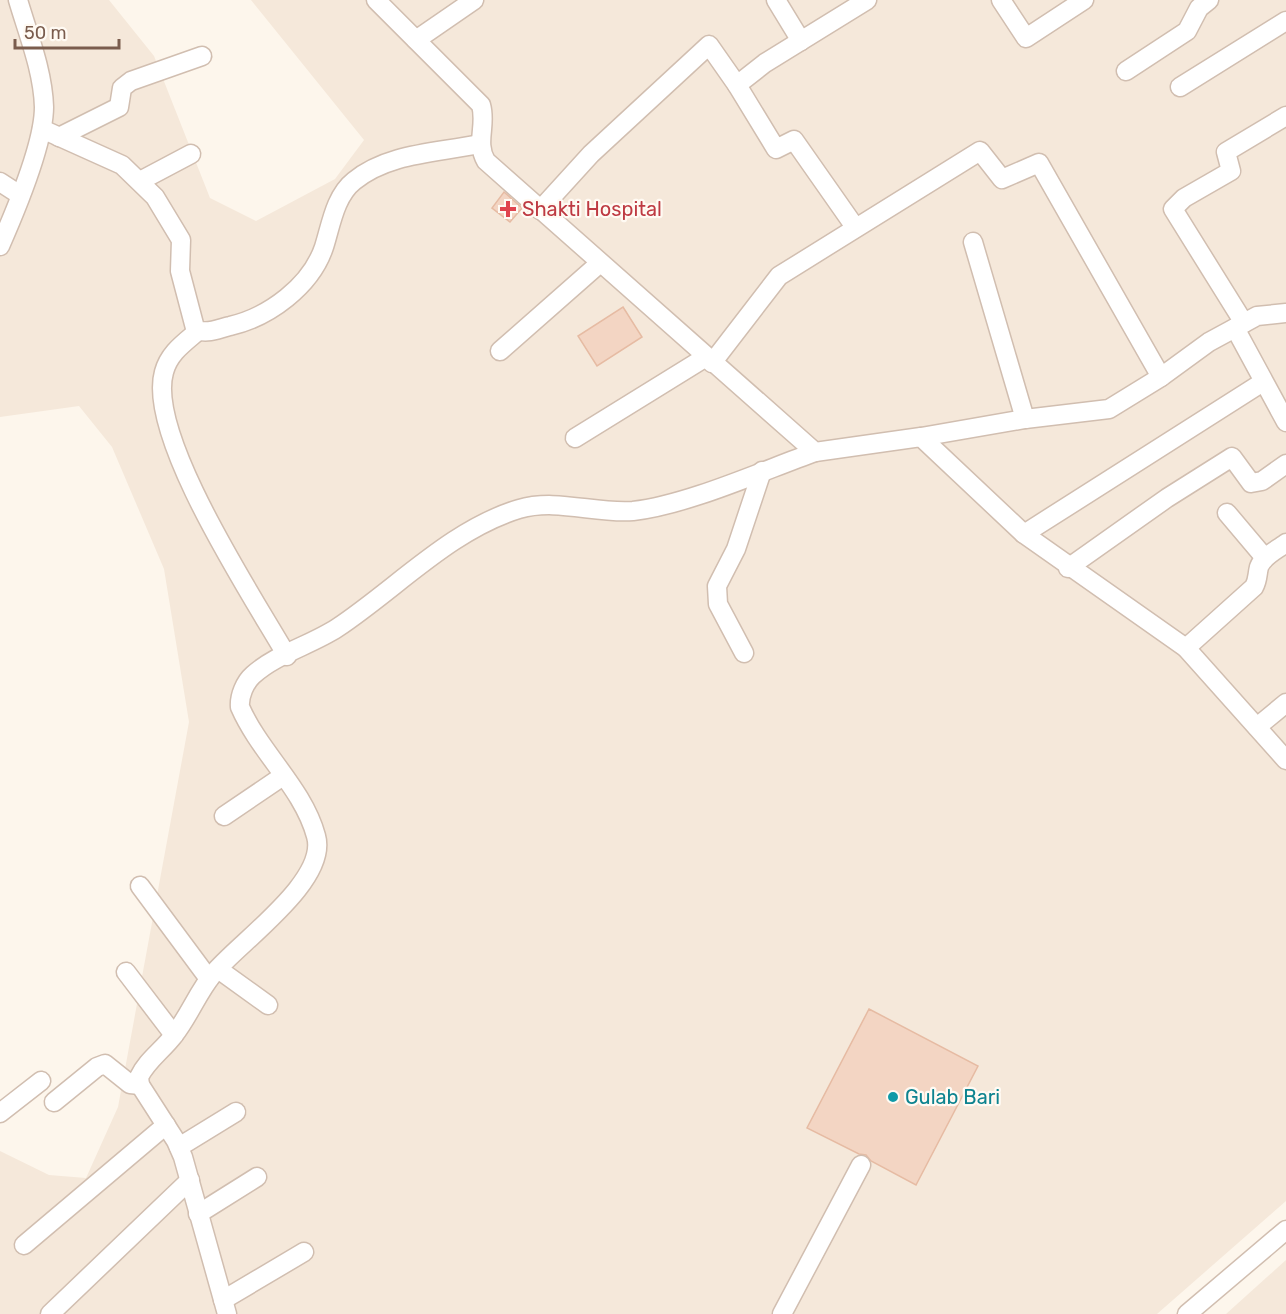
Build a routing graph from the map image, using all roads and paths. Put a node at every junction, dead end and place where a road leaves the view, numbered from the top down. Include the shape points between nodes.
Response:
1 (18, 0) edge
2 (376, 0) edge
3 (474, 0) edge
4 (776, 0) edge
5 (867, 0) edge
6 (1001, 0) edge
7 (1084, 0) edge
8 (1209, 0) edge
9 (1286, 21) edge
10 (416, 40) junction
11 (801, 41) junction
12 (202, 56) dead end
13 (1126, 71) dead end
14 (737, 85) junction
15 (1180, 87) dead end
16 (1286, 116) edge
17 (50, 133) junction
18 (479, 144) junction
19 (191, 154) dead end
20 (140, 181) junction
21 (0, 182) edge
22 (20, 195) junction
23 (540, 210) junction
24 (855, 227) junction
25 (973, 242) dead end
26 (0, 246) edge
27 (600, 262) junction
28 (1286, 313) edge
29 (1239, 326) junction
30 (198, 331) junction
31 (500, 351) dead end
32 (709, 360) junction
33 (1161, 377) junction
34 (1263, 382) junction
35 (1025, 419) junction
36 (1286, 422) edge
37 (921, 437) junction
38 (574, 438) dead end
39 (815, 452) junction
40 (1286, 464) edge
41 (762, 471) junction
42 (1227, 513) dead end
43 (1024, 534) junction
44 (1286, 543) edge
45 (1265, 558) junction
46 (1068, 568) junction
47 (1186, 648) junction
48 (744, 653) dead end
49 (287, 656) junction
50 (1286, 703) edge
51 (1257, 727) junction
52 (1286, 760) edge
53 (284, 776) junction
54 (224, 816) dead end
55 (140, 886) dead end
56 (126, 972) dead end
57 (213, 974) junction
58 (268, 1005) dead end
59 (174, 1035) junction
60 (41, 1081) dead end
61 (140, 1085) junction
62 (54, 1102) dead end
63 (236, 1112) dead end
64 (0, 1113) edge
65 (166, 1125) junction
66 (179, 1147) junction
67 (861, 1165) dead end
68 (257, 1177) dead end
69 (190, 1180) junction
70 (198, 1214) junction
71 (1286, 1230) edge
72 (24, 1245) dead end
73 (304, 1252) dead end
74 (225, 1307) edge
75 (50, 1314) edge
76 (782, 1314) edge
77 (1187, 1314) edge

1 - 17 street
2 - 10 street
3 - 10 street
4 - 11 street
5 - 11 street
6 - 7 street via 1026,38
8 - 13 street via 1199,8 1187,31
9 - 15 street
10 - 18 street via 481,105 484,116
11 - 14 street
12 - 17 street via 131,81 122,88 120,107
14 - 23 street via 709,45 591,154
14 - 24 street via 776,148 794,140
16 - 29 street via 1226,152 1231,171 1184,198 1173,209
17 - 20 street via 122,165
17 - 22 street
18 - 23 street via 486,161
18 - 30 street via 382,163 367,172 346,189 317,261 290,295 241,323
19 - 20 street
20 - 30 street via 179,234 180,271
21 - 22 street
22 - 26 street
23 - 27 street
24 - 32 street via 778,276
24 - 33 street via 981,151 1002,179 1039,163
25 - 35 street
27 - 31 street
27 - 32 street
28 - 29 street via 1257,316
29 - 33 street via 1209,342
29 - 34 street
30 - 49 street via 170,358 161,387 162,407 185,472
32 - 38 street
32 - 39 street
33 - 35 street via 1109,409
34 - 36 street
34 - 43 street
35 - 37 street
37 - 39 street
37 - 43 street
39 - 41 street
40 - 46 street via 1251,483 1232,457
41 - 48 street via 736,549 717,586 718,604
41 - 49 street via 691,496 634,510 537,506 495,517 463,535 339,627
42 - 45 street
43 - 46 street
44 - 45 street
45 - 47 street via 1254,587
46 - 47 street
47 - 51 street
49 - 53 street via 253,675 240,700 243,716
50 - 51 street
51 - 52 street
53 - 54 street
53 - 57 street via 316,836 317,854 311,869 283,906
55 - 57 street
56 - 59 street
57 - 58 street
57 - 59 street
59 - 61 street via 142,1070
60 - 64 street
61 - 62 street via 130,1084 105,1064
61 - 65 street
63 - 66 street
65 - 66 street
65 - 72 street
66 - 69 street
67 - 76 street
68 - 70 street
69 - 70 street
69 - 75 street
70 - 74 street
71 - 77 street
73 - 74 street

